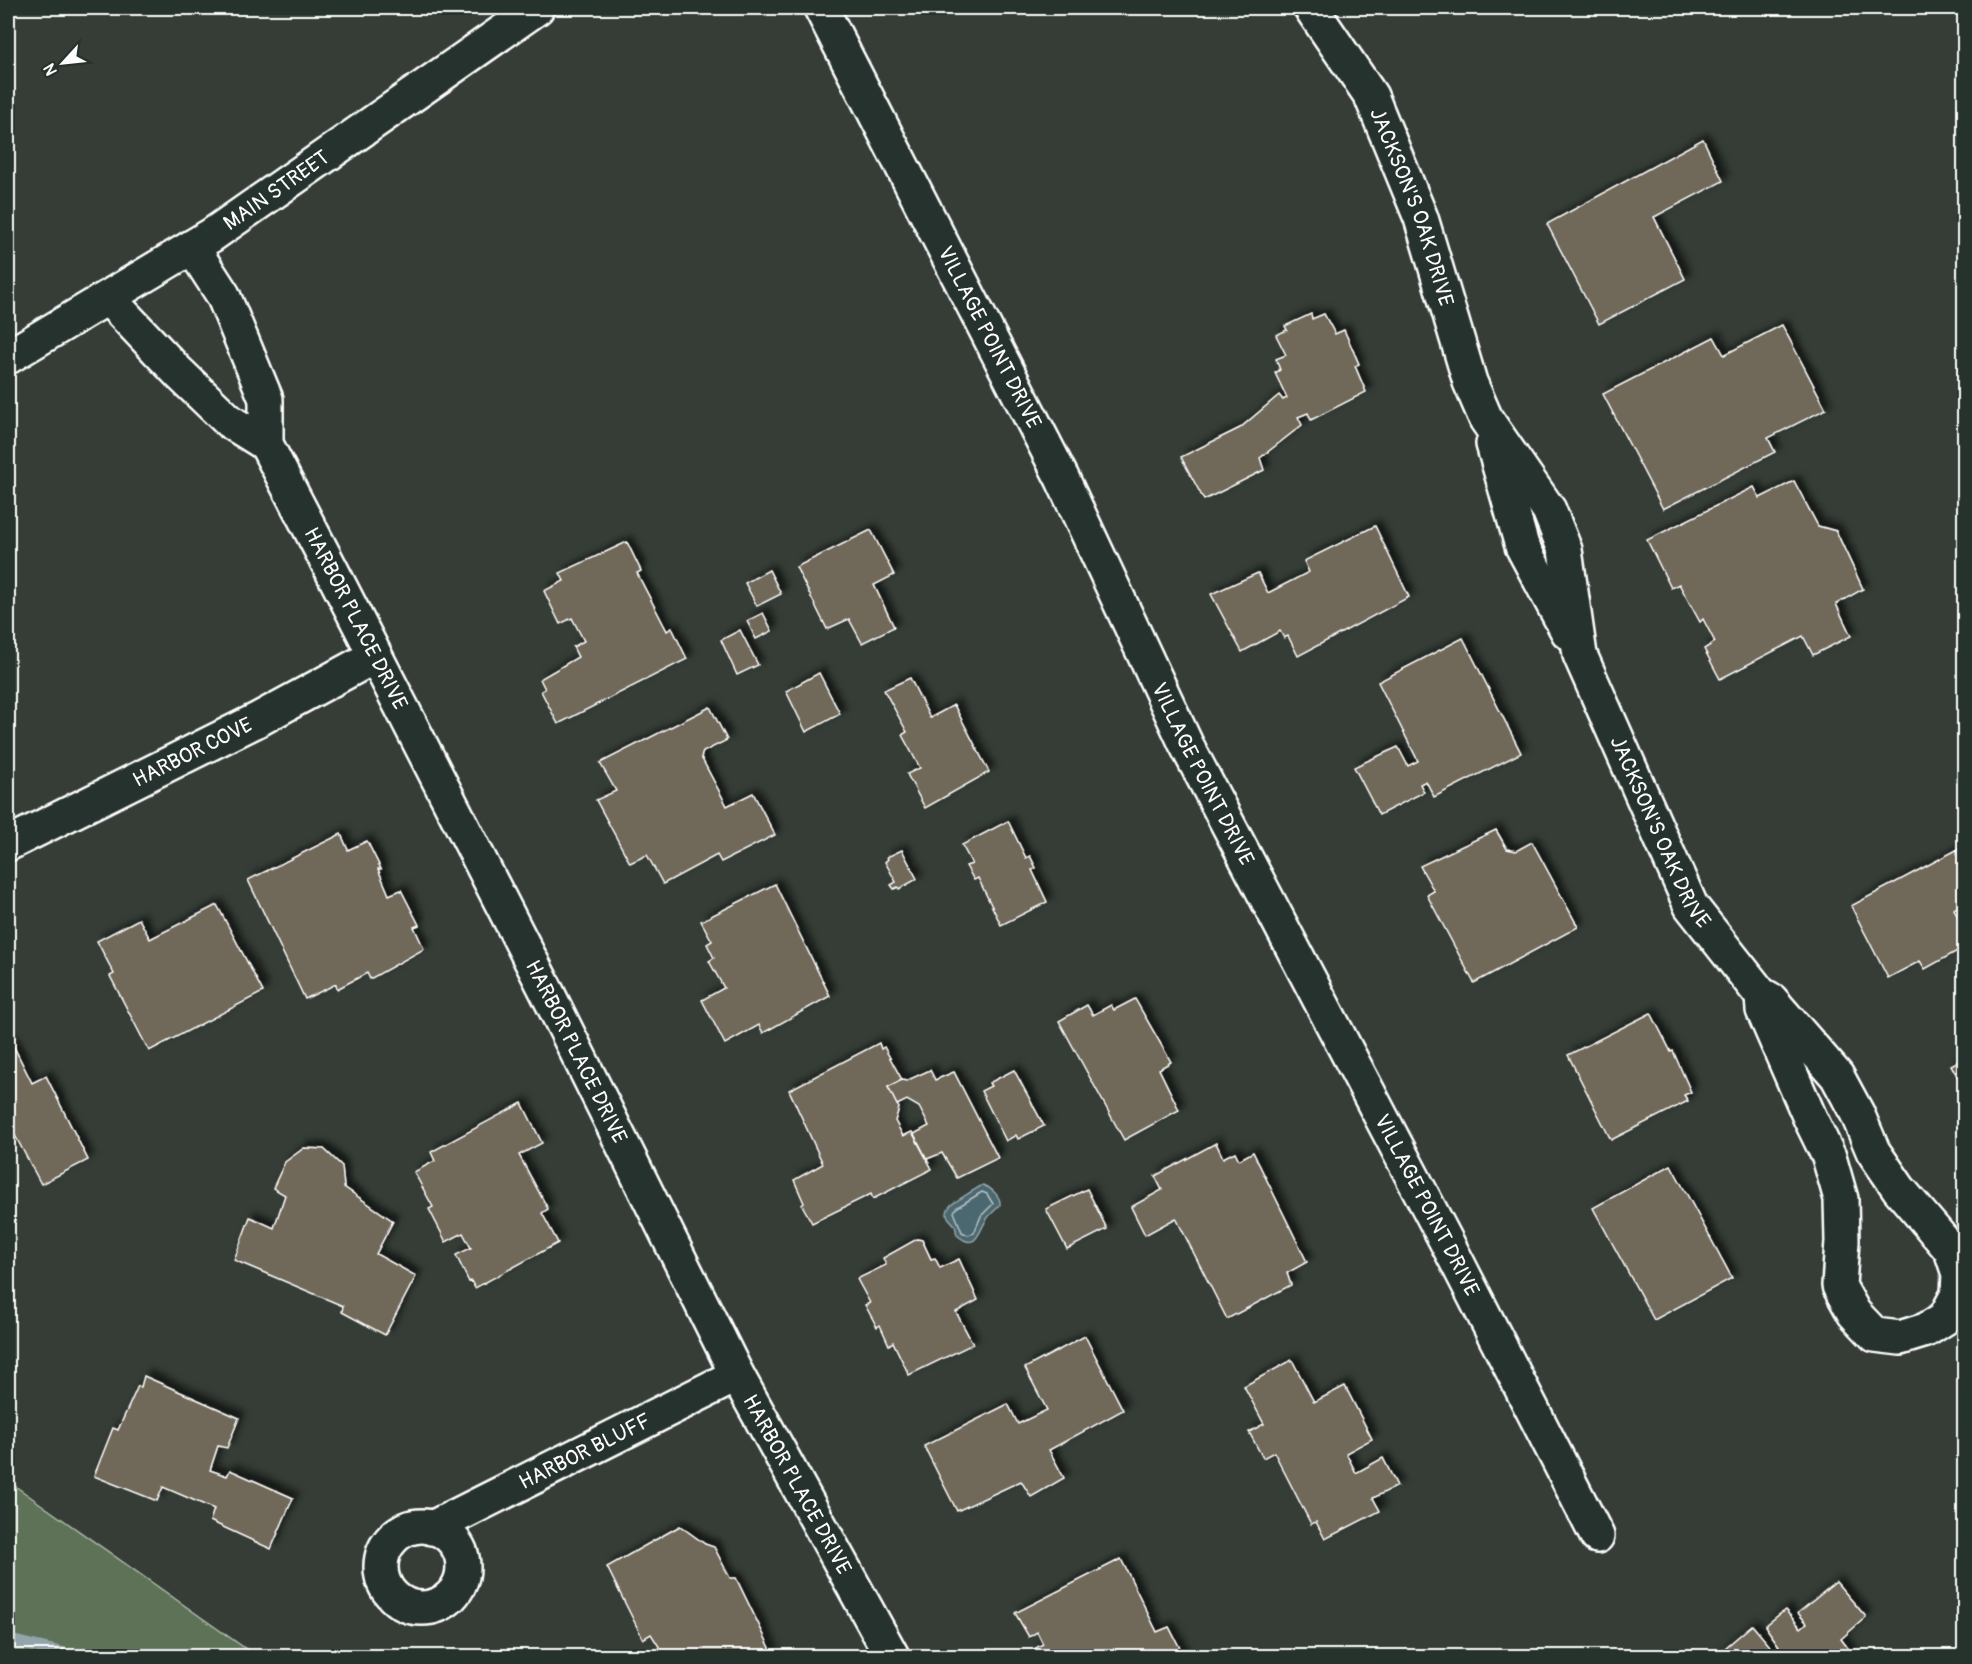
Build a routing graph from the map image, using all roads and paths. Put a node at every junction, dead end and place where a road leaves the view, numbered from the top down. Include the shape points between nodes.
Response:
1 (537, 8) edge
2 (820, 8) edge
3 (1311, 8) edge
4 (192, 248) junction
5 (108, 298) junction
6 (8, 357) edge
7 (266, 444) junction
8 (375, 656) junction
9 (8, 844) edge
10 (1762, 996) junction
11 (736, 1375) junction
12 (432, 1527) dead end
13 (1597, 1536) dead end
14 (891, 1656) edge

1 - 4 street, MAIN STREET
2 - 13 street, VILLAGE POINT DRIVE via 1062,477 1186,744
3 - 10 street, JACKSON'S OAK DRIVE via 1371,96 1421,218 1470,382 1486,419 1549,510 1564,550 1581,654 1691,906
4 - 5 street, MAIN STREET
4 - 7 street, HARBOR PLACE DRIVE via 223,295 266,399
5 - 6 street, MAIN STREET
5 - 7 street via 229,421
7 - 8 street, HARBOR PLACE DRIVE
8 - 9 street, HARBOR COVE via 259,719
8 - 11 street, HARBOR PLACE DRIVE
10 - 10 street, JACKSON'S OAK DRIVE via 1763,1010 1829,1157 1841,1199 1839,1286 1854,1313 1875,1335 1899,1338 1926,1330 1945,1318 1958,1294 1959,1274 1951,1250 1899,1189 1873,1151 1837,1076 1771,1000
11 - 12 street, HARBOR BLUFF
11 - 14 street, HARBOR PLACE DRIVE

